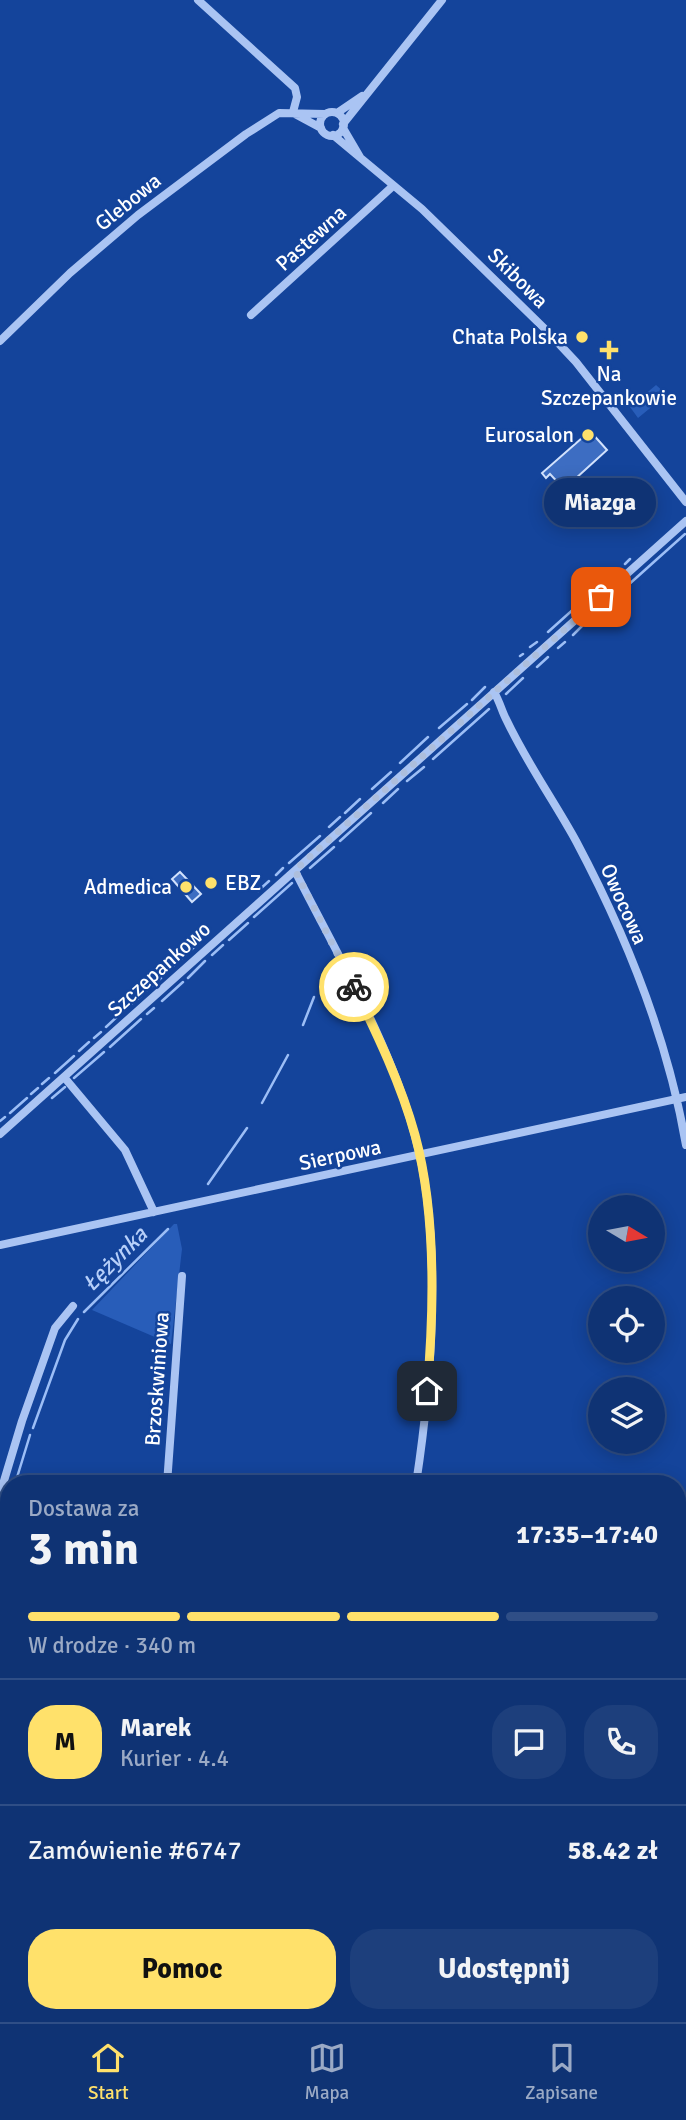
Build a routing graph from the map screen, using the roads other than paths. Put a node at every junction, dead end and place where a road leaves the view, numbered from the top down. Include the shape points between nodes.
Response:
1 (442, 0) edge
2 (204, 2) edge
3 (381, 77) junction
4 (293, 112) junction
5 (337, 113) junction
6 (325, 114) junction
7 (343, 126) junction
8 (321, 128) junction
9 (333, 135) junction
10 (362, 159) junction
11 (393, 186) junction
12 (251, 315) dead end
13 (0, 341) edge
14 (686, 502) edge
15 (686, 521) edge
16 (494, 692) junction
17 (295, 870) junction
18 (64, 1077) junction
19 (682, 1098) edge
20 (0, 1135) edge
21 (686, 1145) edge
22 (420, 1156) junction
23 (154, 1212) junction
24 (0, 1245) edge
25 (182, 1276) dead end
26 (73, 1306) dead end
27 (6, 1475) edge
28 (168, 1475) edge
29 (417, 1475) edge

1 - 3 street
2 - 4 street via 295,88
3 - 5 street
3 - 7 street
4 - 6 street, Glebowa
4 - 8 street
4 - 13 street, Glebowa via 274,115 170,190 70,273
5 - 6 street
5 - 7 street
6 - 8 street
7 - 9 street
7 - 10 street, Skibowa
8 - 9 street
9 - 10 street, Skibowa
10 - 11 street, Skibowa
11 - 12 street, Pastewna
11 - 14 street, Skibowa via 477,261 572,358
15 - 16 street, Szczepankowo
16 - 17 street, Szczepankowo
16 - 19 street, Owocowa via 595,881
17 - 18 street, Szczepankowo
17 - 22 street via 386,1056
18 - 20 street, Szczepankowo
18 - 23 street via 125,1150
19 - 21 street, Owocowa
19 - 22 street, Sierpowa
22 - 23 street, Sierpowa
22 - 29 street via 430,1327
23 - 24 street, Sierpowa
25 - 28 street, Brzoskwiniowa
26 - 27 street via 55,1328

